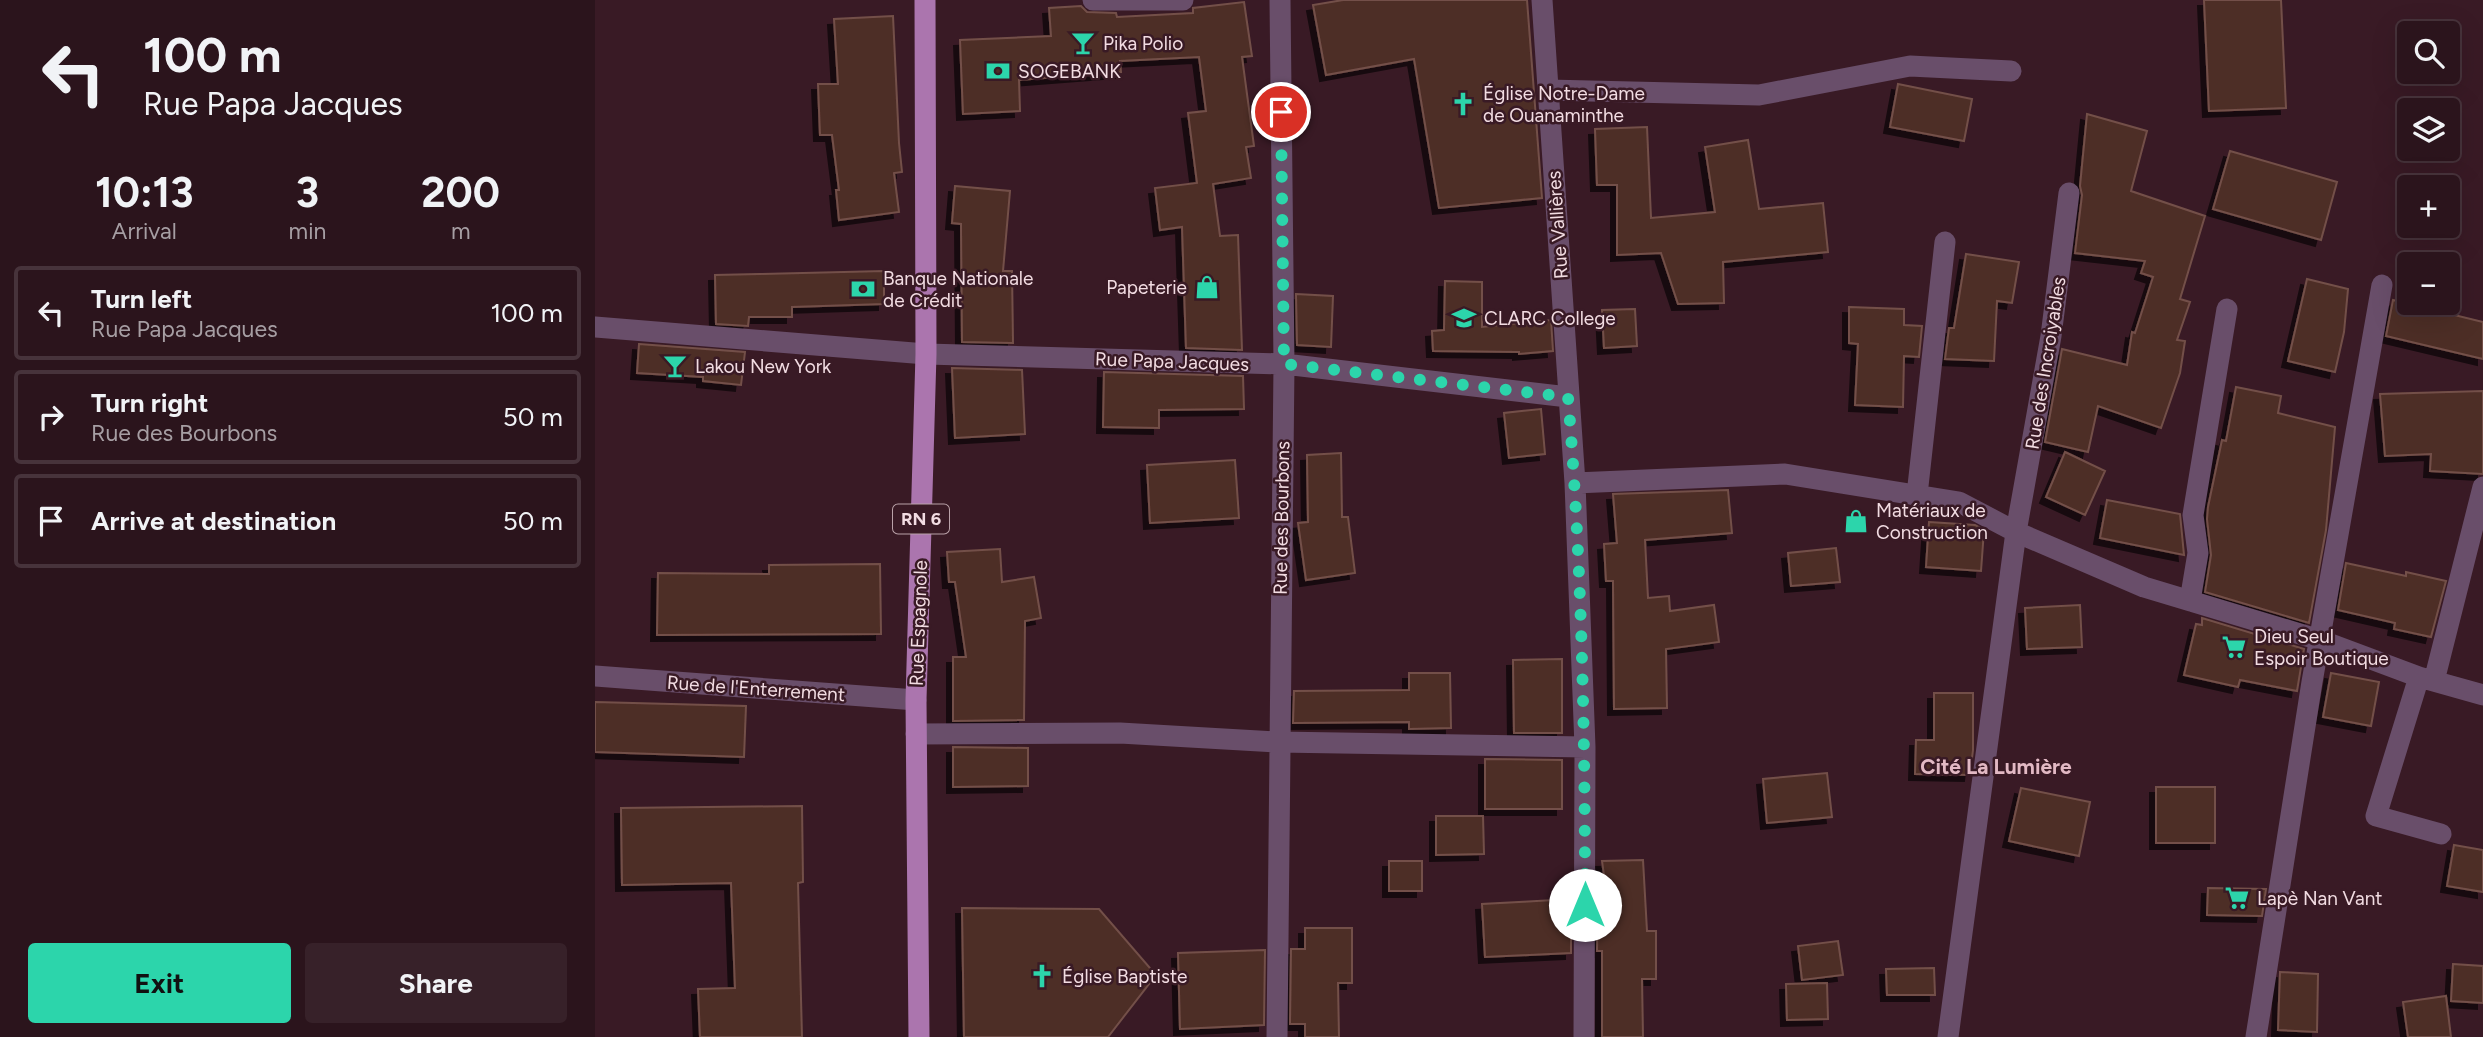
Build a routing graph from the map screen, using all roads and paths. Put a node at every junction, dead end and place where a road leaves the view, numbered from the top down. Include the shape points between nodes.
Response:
1 (925, 0) edge
2 (1093, 0) edge
3 (1183, 0) edge
4 (1280, 0) edge
5 (1542, 0) edge
6 (2011, 71) dead end
7 (1548, 90) junction
8 (2069, 193) dead end
9 (1945, 242) dead end
10 (2382, 285) dead end
11 (2227, 309) dead end
12 (595, 327) edge
13 (926, 354) junction
14 (1284, 364) junction
15 (1568, 397) junction
16 (1576, 483) junction
17 (2483, 487) edge
18 (1917, 495) junction
19 (2016, 532) junction
20 (2190, 601) junction
21 (2320, 640) junction
22 (595, 676) edge
23 (2426, 679) junction
24 (2483, 695) edge
25 (916, 700) junction
26 (916, 734) junction
27 (1278, 742) junction
28 (1585, 747) junction
29 (2441, 834) dead end
30 (919, 1037) edge
31 (1277, 1037) edge
32 (1584, 1037) edge
33 (1948, 1037) edge
34 (2256, 1037) edge

1 - 13 main road, Rue Espagnole / RN 6
2 - 3 street
4 - 14 street, Rue des Bourbons
5 - 7 street, Rue Vallières
6 - 7 street via 1910,66 1759,96
7 - 15 street, Rue Vallières
8 - 19 street, Rue des Incroiyables via 2051,336
9 - 18 street
10 - 21 street
11 - 20 street via 2193,515 2198,554
12 - 13 street, Rue Papa Jacques
13 - 14 street, Rue Papa Jacques
13 - 25 main road, Rue Espagnole / RN 6
14 - 15 street, Rue Papa Jacques
14 - 27 street, Rue des Bourbons
15 - 16 street, Rue Vallières
16 - 18 street via 1785,474
16 - 28 street, Rue Vallières
17 - 23 street
18 - 19 street via 1959,502
19 - 20 street via 2144,587
19 - 33 street, Rue des Incroiyables
20 - 21 street
21 - 23 street
21 - 34 street
22 - 25 street, Rue de l'Enterrement
23 - 24 street
23 - 29 street via 2376,816
25 - 26 main road, Rue Espagnole / RN 6
26 - 27 street via 1120,733
26 - 30 main road, Rue Espagnole / RN 6
27 - 28 street
27 - 31 street, Rue des Bourbons
28 - 32 street, Rue Vallières

